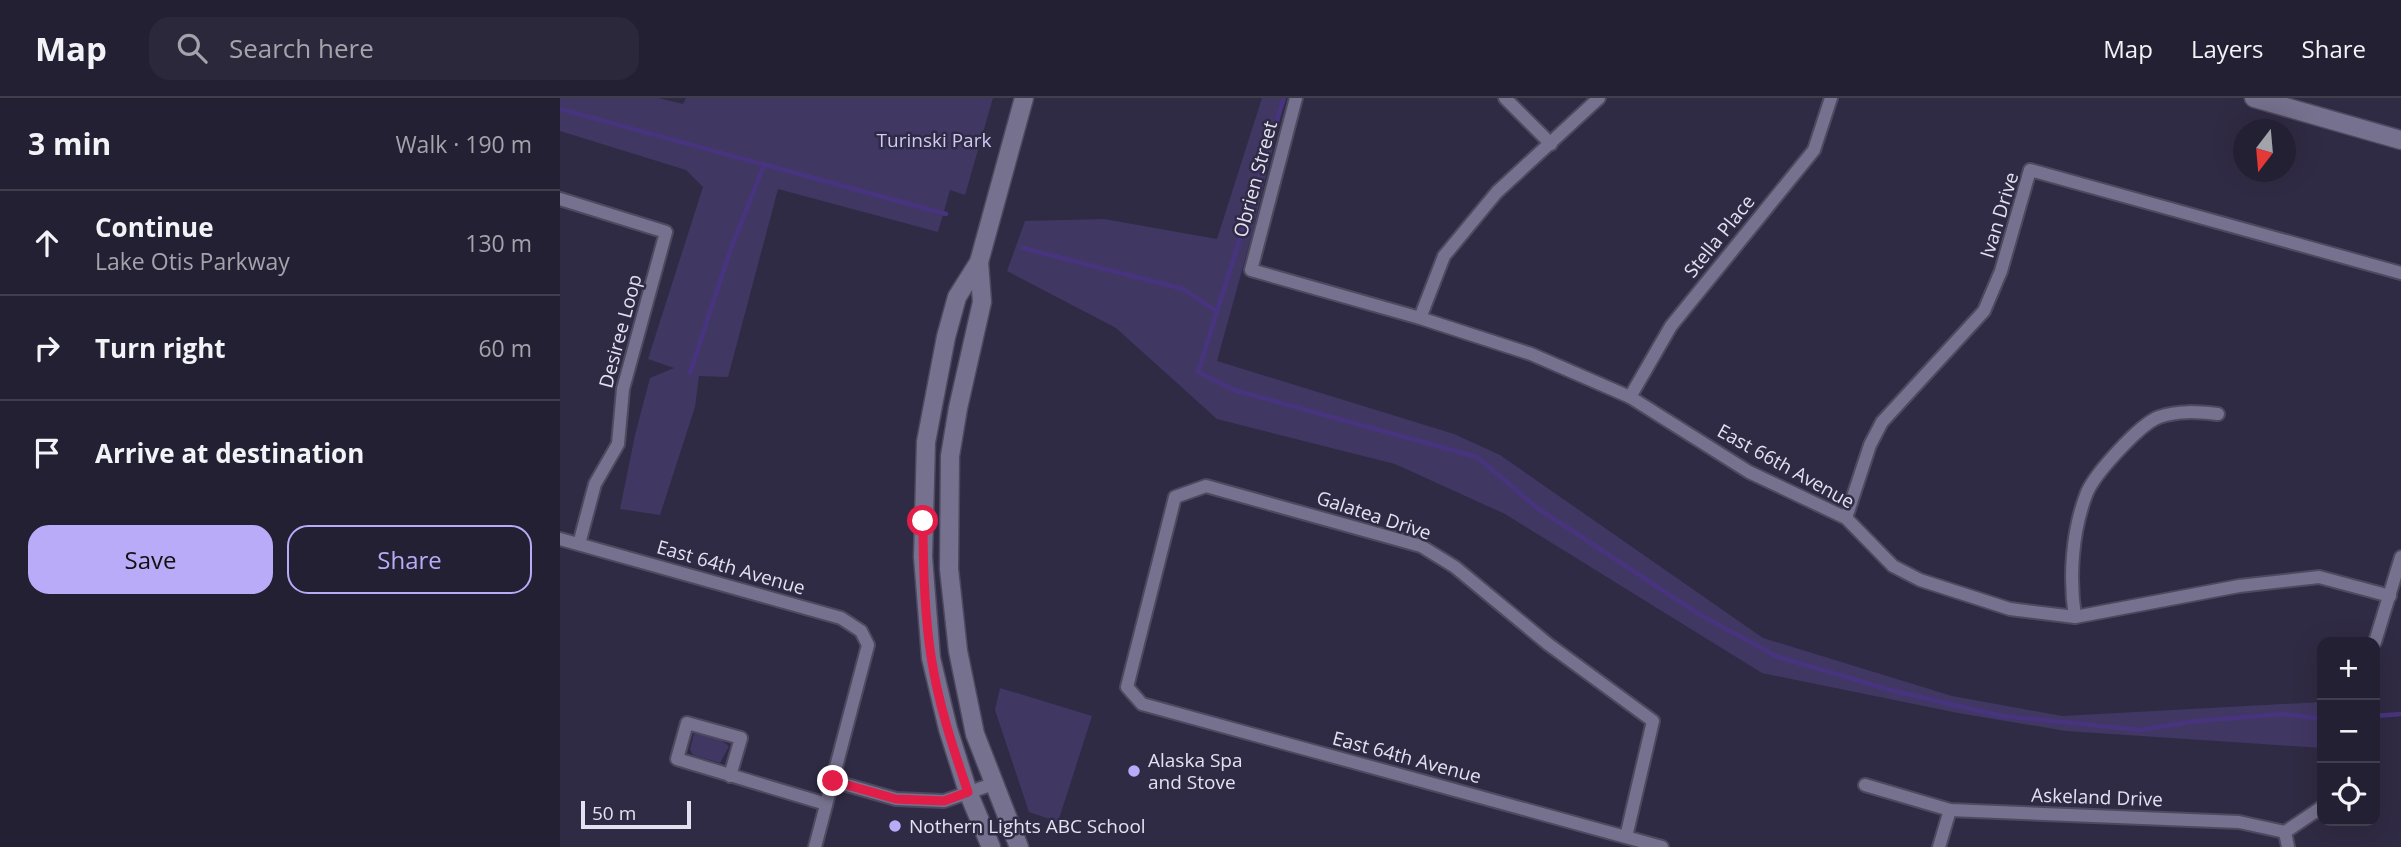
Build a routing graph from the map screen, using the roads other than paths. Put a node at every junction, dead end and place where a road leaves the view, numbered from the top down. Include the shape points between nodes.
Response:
1 (1024, 98) edge
2 (1296, 98) edge
3 (1505, 98) edge
4 (1600, 98) edge
5 (1831, 98) edge
6 (2254, 98) edge
7 (2401, 140) edge
8 (1551, 144) junction
9 (560, 199) edge
10 (979, 262) junction
11 (1251, 270) joint
12 (2401, 273) edge
13 (1420, 318) junction
14 (946, 337) junction
15 (1630, 397) junction
16 (2218, 414) dead end
17 (956, 423) junction
18 (1846, 518) junction
19 (560, 539) edge
20 (579, 544) junction
21 (2401, 557) edge
22 (2390, 596) junction
23 (2075, 617) junction
24 (2377, 637) edge
25 (1142, 704) joint
26 (730, 776) junction
27 (833, 781) junction
28 (993, 784) junction
29 (1865, 785) dead end
30 (968, 792) junction
31 (826, 804) junction
32 (1950, 810) junction
33 (2317, 810) edge
34 (2285, 832) junction
35 (1626, 837) junction
36 (815, 847) edge
37 (990, 847) edge
38 (1019, 847) edge
39 (1662, 847) edge
40 (1939, 847) edge
41 (2288, 847) edge

1 - 10 main road
2 - 11 street, Obrien Street
3 - 8 street
4 - 8 street
5 - 15 street, Stella Place via 1814,150 1671,326
6 - 7 main road
8 - 13 street via 1497,192 1444,256
9 - 20 street, Desiree Loop via 666,232 623,389 618,444 595,484
10 - 14 main road via 957,297
10 - 17 main road via 982,302
11 - 13 street, East 66th Avenue
12 - 18 street, Ivan Drive via 2030,170 2001,271 1984,311 1882,422
13 - 15 street, East 66th Avenue via 1531,354
14 - 17 main road via 952,351 943,402
14 - 30 main road via 926,442 924,595 931,658
15 - 18 street, East 66th Avenue via 1749,472
16 - 23 street via 2191,411 2157,418 2132,437 2087,491 2077,526 2071,592
17 - 28 main road via 950,456 949,569 955,629 975,734
18 - 23 street, East 66th Avenue via 1893,565 1920,580 2010,609
19 - 20 street, East 64th Avenue
20 - 27 street, East 64th Avenue via 841,618 861,631 868,645
21 - 22 street
22 - 23 street, East 66th Avenue via 2319,577 2239,586
22 - 24 street
25 - 35 street, East 64th Avenue
25 - 35 street, Galatea Drive via 1127,687 1175,497 1206,486 1219,489 1420,546 1455,567 1653,721
26 - 26 street via 677,759 687,723 741,738
26 - 31 street
27 - 30 street via 896,799 944,801
27 - 31 street
28 - 30 street
28 - 38 main road
29 - 32 street, Askeland Drive
30 - 37 main road
31 - 36 street
32 - 34 street, Askeland Drive via 2239,822
32 - 40 street
33 - 34 street
34 - 41 street
35 - 39 street, East 64th Avenue

